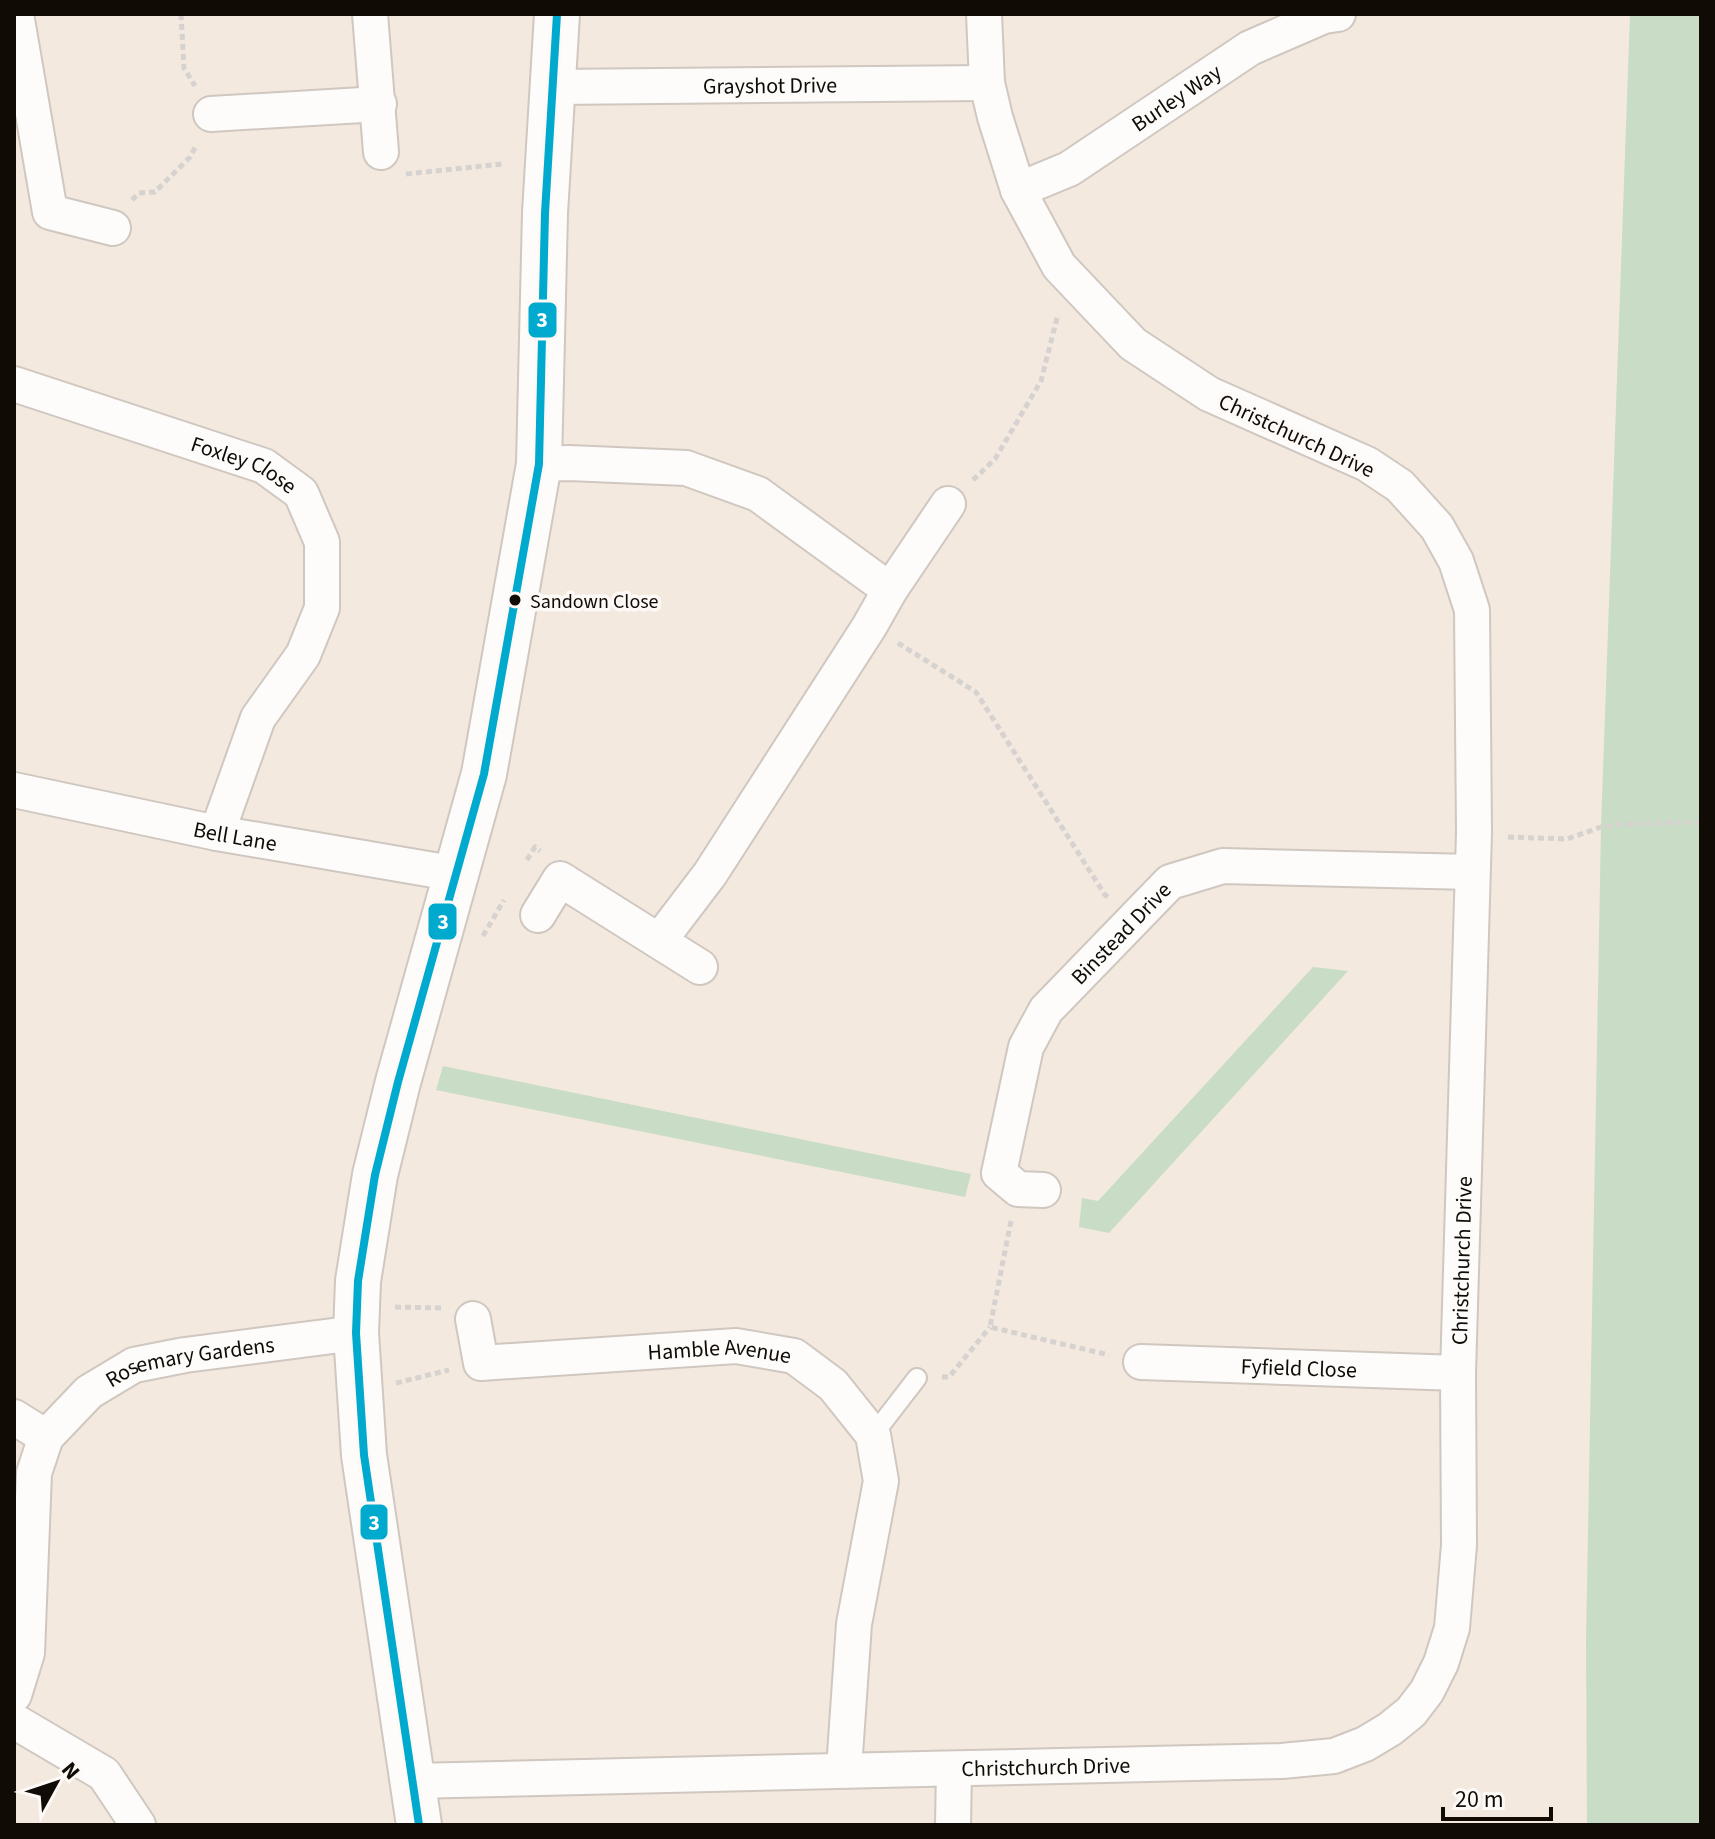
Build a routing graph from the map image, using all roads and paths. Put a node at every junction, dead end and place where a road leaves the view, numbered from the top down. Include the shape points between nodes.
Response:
1 (16, 14) edge
2 (181, 14) edge
3 (370, 14) edge
4 (557, 14) edge
5 (984, 14) edge
6 (1338, 14) edge
7 (987, 83) junction
8 (554, 87) junction
9 (379, 104) junction
10 (211, 114) junction
11 (381, 152) joint
12 (502, 164) dead end
13 (1018, 190) junction
14 (109, 227) joint
15 (1059, 266) junction
16 (14, 384) edge
17 (539, 464) junction
18 (948, 504) joint
19 (890, 590) junction
20 (869, 627) junction
21 (14, 790) edge
22 (1701, 822) edge
23 (1474, 832) junction
24 (217, 833) junction
25 (1472, 872) junction
26 (457, 874) junction
27 (1138, 914) junction
28 (538, 915) dead end
29 (659, 941) junction
30 (700, 967) dead end
31 (1030, 1190) joint
32 (473, 1319) joint
33 (371, 1320) junction
34 (990, 1327) junction
35 (1141, 1362) joint
36 (481, 1363) junction
37 (1458, 1373) junction
38 (917, 1378) joint
39 (388, 1385) dead end
40 (14, 1417) edge
41 (873, 1435) junction
42 (46, 1437) junction
43 (14, 1695) edge
44 (14, 1721) edge
45 (844, 1769) junction
46 (954, 1769) junction
47 (412, 1781) junction
48 (138, 1825) edge
49 (419, 1825) edge
50 (953, 1825) edge

1 - 14 street via 50,212
2 - 10 path via 184,68
3 - 9 street
4 - 8 street
5 - 7 street, Christchurch Drive
6 - 13 street, Burley Way via 1250,48 1069,169
7 - 8 street, Grayshot Drive
7 - 13 street, Christchurch Drive
8 - 17 street
9 - 10 street
9 - 11 street
10 - 14 path via 190,157 155,192 139,193
11 - 12 path via 389,174
13 - 15 street, Christchurch Drive
15 - 18 path via 1051,280 1061,300 1041,381 995,459
15 - 23 street, Christchurch Drive via 1133,344 1209,394 1367,464 1400,486 1437,527 1456,561 1472,610
16 - 24 street, Foxley Close via 264,466 301,493 322,542 322,608 303,655 258,718
17 - 19 street via 686,468 758,494
17 - 26 street via 484,774
18 - 19 street
19 - 20 street
20 - 27 path via 976,692 1105,895
20 - 29 street via 710,874
21 - 24 street, Bell Lane
22 - 23 path via 1624,824 1567,839
23 - 25 street, Christchurch Drive
24 - 26 street, Bell Lane
25 - 27 street, Binstead Drive via 1223,866 1170,882
25 - 37 street, Christchurch Drive
26 - 33 street via 375,1175 358,1281
27 - 31 street, Binstead Drive via 1046,1010 1026,1047 999,1173
28 - 29 street via 560,879
29 - 30 street
31 - 34 path
32 - 33 path via 452,1309
32 - 36 street
33 - 42 street, Rosemary Gardens via 134,1365 89,1392
33 - 47 street via 364,1455
34 - 35 path
34 - 38 path via 949,1377
35 - 37 street, Fyfield Close
36 - 39 path
36 - 41 street, Hamble Avenue via 736,1346 794,1356 833,1385
37 - 46 street, Christchurch Drive via 1459,1545 1452,1628 1441,1663 1411,1712 1365,1744 1334,1756
38 - 41 lane
40 - 42 street
41 - 45 street, Hamble Avenue via 881,1481 854,1624
42 - 43 street, Rosemary Gardens via 34,1473 27,1653
44 - 48 street via 104,1774
45 - 46 street, Christchurch Drive
45 - 47 street, Christchurch Drive
46 - 50 street
47 - 49 street

